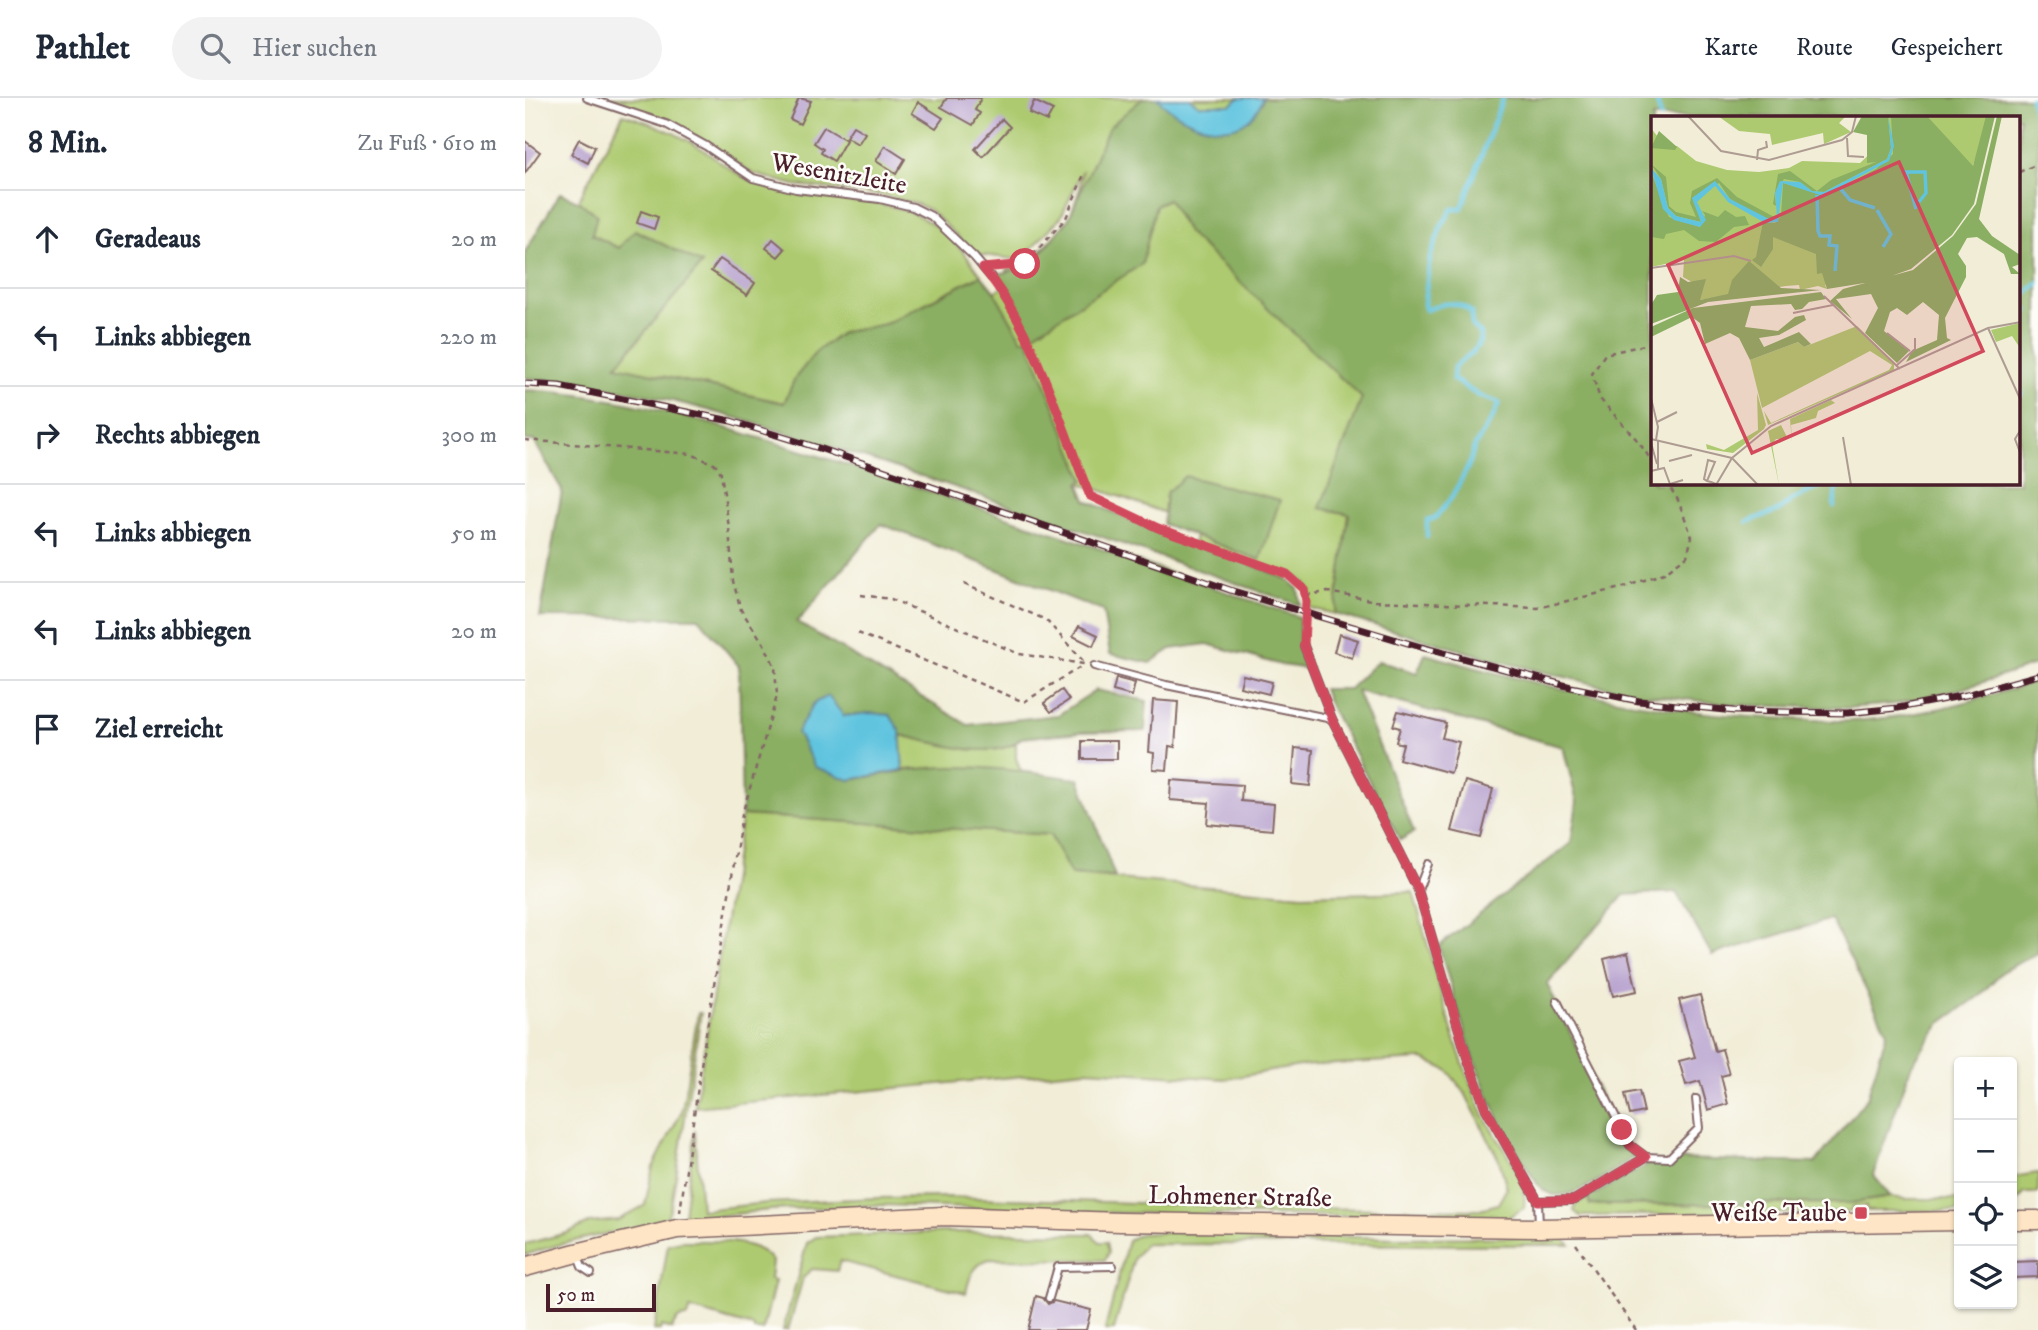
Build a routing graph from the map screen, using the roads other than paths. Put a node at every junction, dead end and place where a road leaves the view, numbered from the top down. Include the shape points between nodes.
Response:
1 (587, 98) edge
2 (991, 277) road end
3 (1304, 646) road end
4 (1091, 665) road end
5 (1332, 719) junction
6 (1428, 864) dead end
7 (1418, 890) junction
8 (1557, 1001) dead end
9 (1696, 1098) dead end
10 (1646, 1157) junction
11 (1538, 1201) junction
12 (2017, 1220) edge
13 (2038, 1220) edge
14 (1954, 1221) edge
15 (1539, 1228) junction
16 (576, 1253) junction
17 (1113, 1266) dead end
18 (525, 1267) edge
19 (591, 1273) dead end
20 (1049, 1298) dead end

1 - 2 lane, Wesenitzleite via 666,124 753,178 913,207 931,216
3 - 5 lane
4 - 5 lane
5 - 7 lane
6 - 7 lane
7 - 11 lane via 1486,1109
8 - 10 lane via 1630,1145
9 - 10 lane via 1699,1128 1669,1158
10 - 11 lane via 1574,1200
11 - 15 lane
12 - 13 main road
14 - 15 main road, Lohmener Straße
15 - 16 main road, Lohmener Straße via 944,1216 677,1229
16 - 18 main road, Lohmener Straße
16 - 19 lane via 582,1267
17 - 20 lane via 1058,1267

